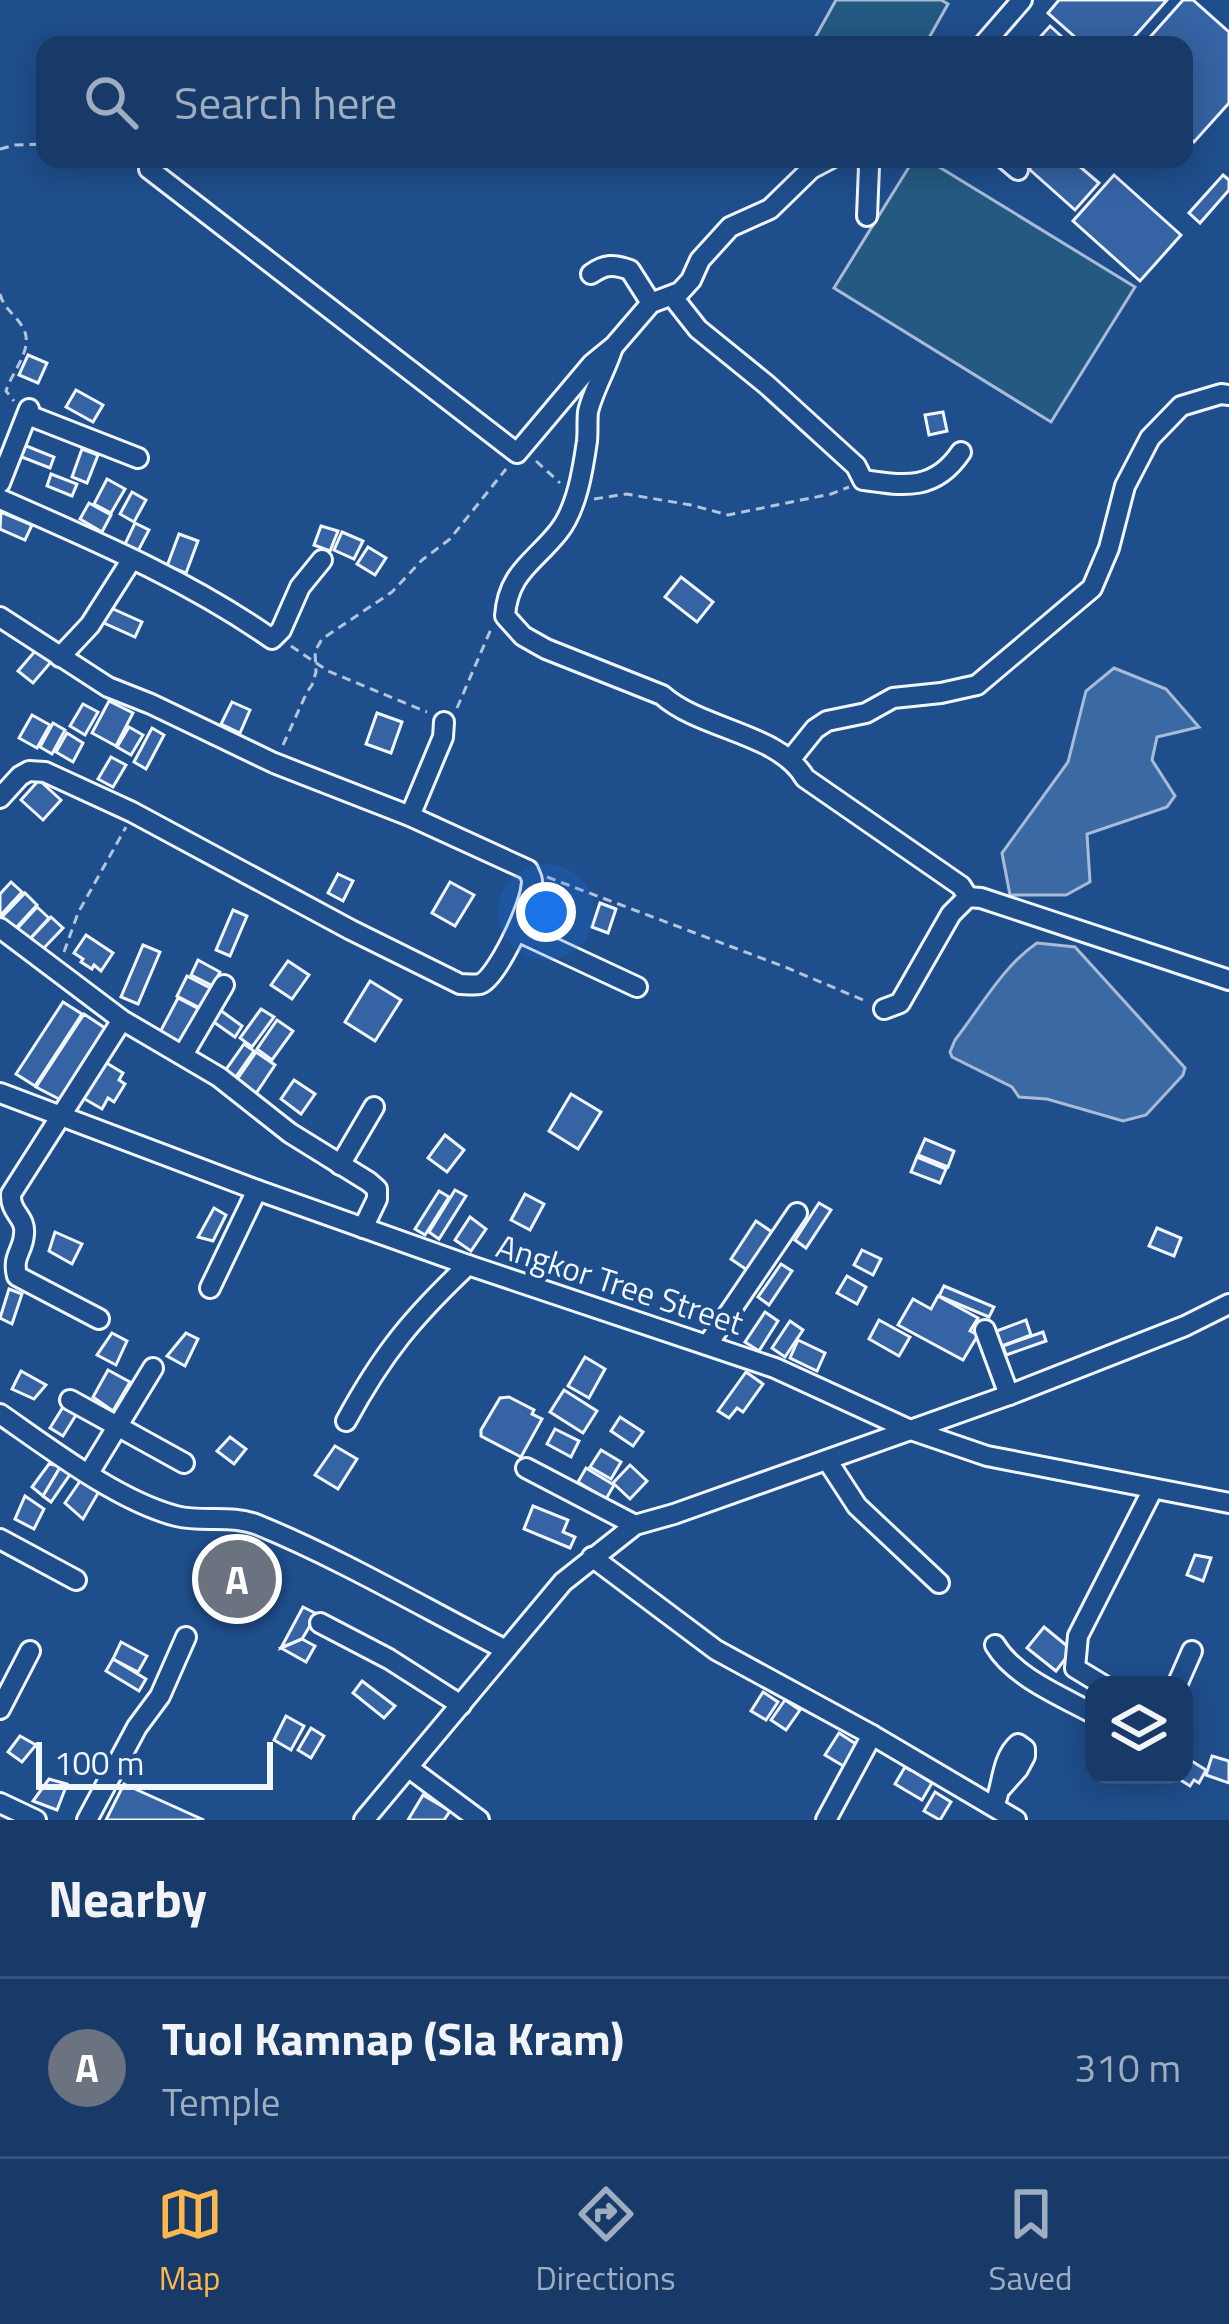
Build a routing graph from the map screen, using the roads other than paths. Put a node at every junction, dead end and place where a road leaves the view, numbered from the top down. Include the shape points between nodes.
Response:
1 (1022, 0) edge
2 (991, 36) edge
3 (813, 168) edge
4 (869, 168) edge
5 (149, 169) road end
6 (867, 216) dead end
7 (591, 274) dead end
8 (672, 296) junction
9 (650, 303) junction
10 (614, 346) junction
11 (1229, 395) edge
12 (961, 452) dead end
13 (138, 458) dead end
14 (0, 483) edge
15 (0, 499) edge
16 (132, 559) junction
17 (322, 560) dead end
18 (0, 617) edge
19 (60, 657) junction
20 (444, 722) road end
21 (790, 760) junction
22 (0, 798) edge
23 (410, 817) junction
24 (968, 897) junction
25 (0, 928) edge
26 (517, 931) junction
27 (1229, 980) edge
28 (224, 985) dead end
29 (637, 987) dead end
30 (884, 1009) road end
31 (122, 1020) junction
32 (183, 1055) junction
33 (0, 1093) edge
34 (374, 1107) dead end
35 (61, 1116) junction
36 (340, 1165) junction
37 (256, 1190) junction
38 (797, 1213) dead end
39 (364, 1228) junction
40 (468, 1265) junction
41 (210, 1288) dead end
42 (1229, 1304) edge
43 (99, 1319) dead end
44 (985, 1330) dead end
45 (708, 1344) junction
46 (153, 1368) dead end
47 (1009, 1395) junction
48 (70, 1400) dead end
49 (0, 1414) edge
50 (346, 1421) dead end
51 (117, 1426) junction
52 (908, 1429) junction
53 (827, 1460) junction
54 (184, 1463) dead end
55 (526, 1468) dead end
56 (89, 1473) junction
57 (1153, 1489) junction
58 (1229, 1503) edge
59 (634, 1525) junction
60 (0, 1539) edge
61 (592, 1557) junction
62 (76, 1580) dead end
63 (939, 1583) dead end
64 (320, 1623) dead end
65 (187, 1637) dead end
66 (995, 1645) dead end
67 (506, 1650) junction
68 (30, 1651) dead end
69 (1192, 1651) dead end
70 (1089, 1676) edge
71 (1181, 1676) edge
72 (461, 1705) junction
73 (0, 1709) edge
74 (1085, 1709) edge
75 (872, 1736) junction
76 (409, 1768) junction
77 (1002, 1787) dead end
78 (0, 1803) edge
79 (994, 1806) junction
80 (368, 1819) edge
81 (36, 1820) edge
82 (87, 1820) edge
83 (479, 1820) edge
84 (826, 1820) edge
85 (1016, 1820) edge

1 - 2 street
3 - 8 street via 770,209 730,227
4 - 6 street
5 - 10 street via 520,450
7 - 9 street via 602,266 631,270
8 - 9 street
8 - 12 street via 863,480 924,483
9 - 10 street
10 - 21 street via 589,409 575,497 561,529 514,580 505,616 546,649 662,695
11 - 21 street via 1181,406 1150,438 1092,588 977,685 893,698 827,721
13 - 14 street via 28,412
15 - 16 street
16 - 17 street via 272,639
16 - 19 street
18 - 19 street
19 - 23 street via 274,763
20 - 23 street
21 - 24 street
22 - 26 street via 38,770 460,983 488,978
23 - 26 street via 529,870 533,882
24 - 27 street
24 - 30 street via 899,1003
25 - 31 street
26 - 29 street
28 - 32 street
31 - 32 street
31 - 35 street
32 - 36 street
33 - 35 street, Angkor Tree Street
34 - 36 street
35 - 37 street, Angkor Tree Street
35 - 43 street via 11,1194 25,1228 14,1271
36 - 39 street via 377,1190
37 - 39 street, Angkor Tree Street
37 - 41 street
38 - 45 street
39 - 40 street, Angkor Tree Street
40 - 45 street, Angkor Tree Street
40 - 50 street via 392,1344
42 - 47 street
44 - 47 street
45 - 52 street, Angkor Tree Street
46 - 51 street
47 - 52 street
48 - 51 street
49 - 56 street
51 - 54 street
51 - 56 street
52 - 53 street
52 - 57 street, Angkor Tree Street via 987,1456
53 - 59 street
53 - 63 street via 857,1506
55 - 59 street
56 - 67 street via 180,1517 251,1522
57 - 58 street, Angkor Tree Street
57 - 70 street via 1078,1636 1076,1668
59 - 61 street
60 - 62 street
61 - 67 street
61 - 75 street via 716,1650
64 - 72 street
65 - 82 street
66 - 74 street via 1021,1672
67 - 72 street
68 - 73 street
69 - 71 street
72 - 76 street
75 - 79 street
75 - 84 street
76 - 80 street
76 - 83 street
77 - 79 street
78 - 81 street
79 - 85 street

